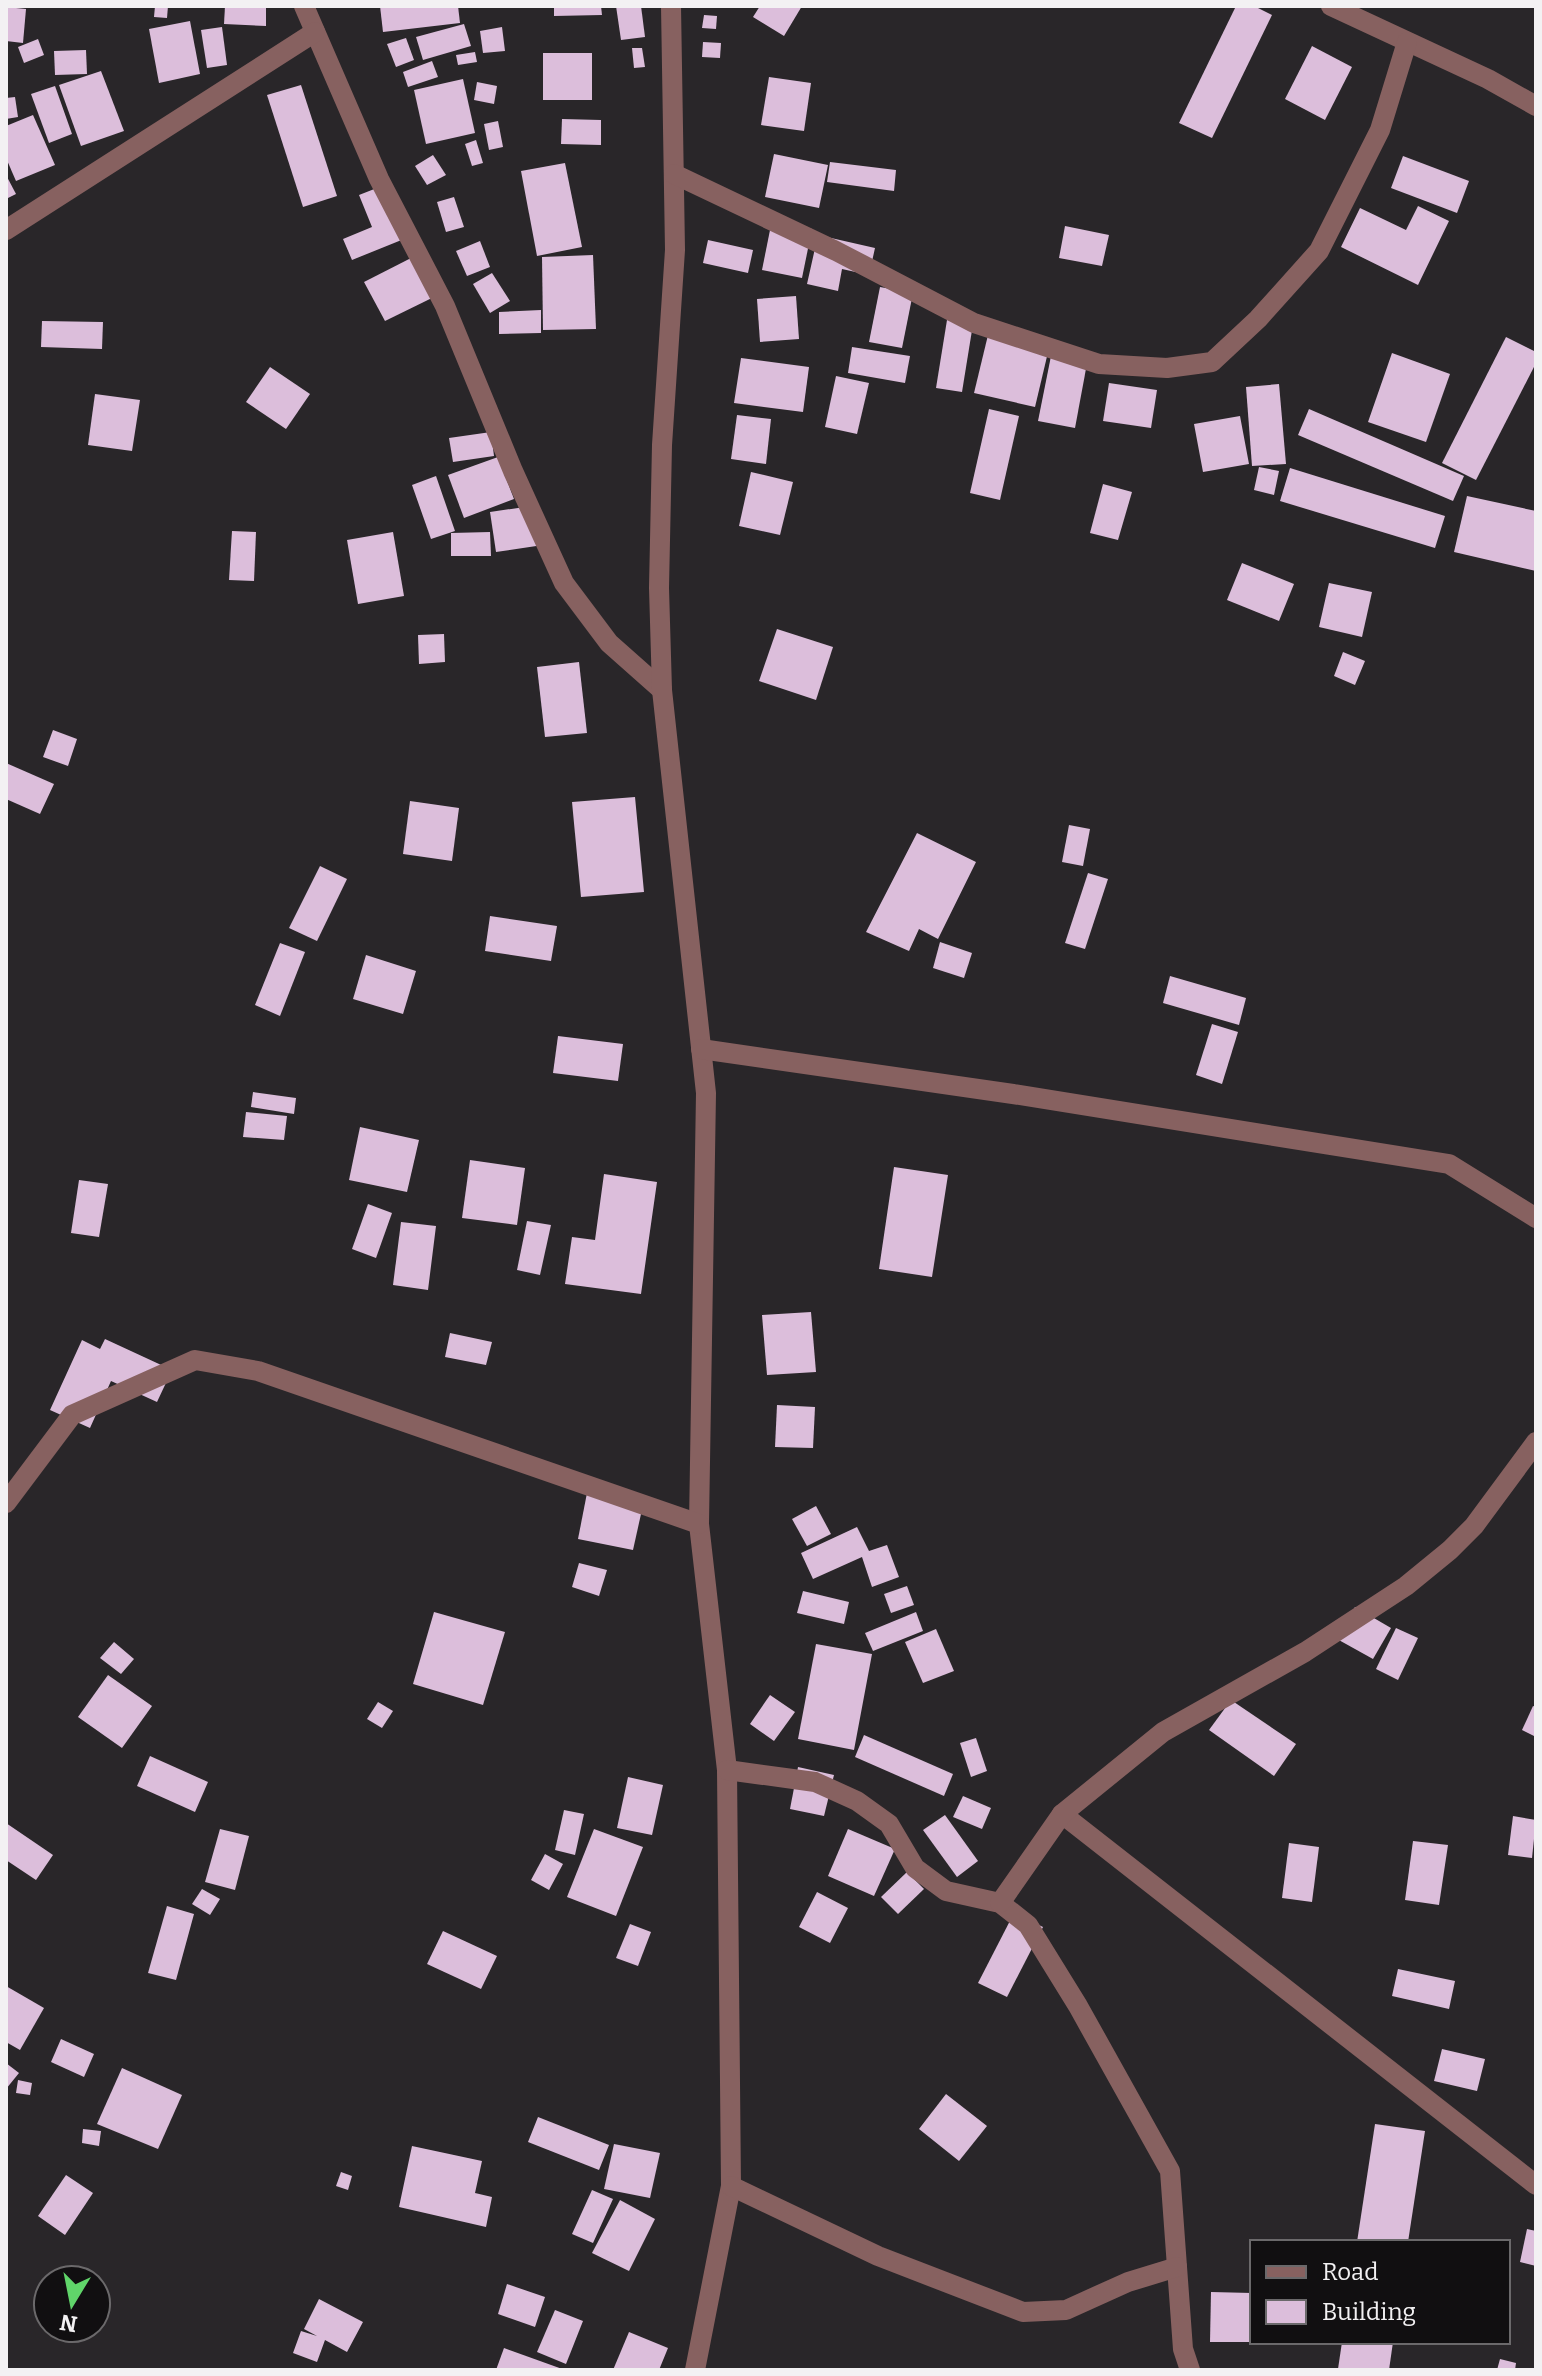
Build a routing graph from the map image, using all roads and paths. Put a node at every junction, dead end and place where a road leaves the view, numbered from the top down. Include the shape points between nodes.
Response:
1 (304, 6) edge
2 (671, 6) edge
3 (1331, 6) edge
4 (315, 32) junction
5 (1407, 42) junction
6 (1536, 106) edge
7 (674, 174) junction
8 (6, 230) edge
9 (662, 690) junction
10 (701, 1049) junction
11 (1536, 1218) edge
12 (1536, 1442) edge
13 (6, 1503) edge
14 (699, 1524) junction
15 (727, 1770) junction
16 (1062, 1814) junction
17 (1000, 1903) junction
18 (1536, 2185) edge
19 (731, 2186) junction
20 (1177, 2267) junction
21 (695, 2370) edge
22 (1190, 2370) edge

1 - 4 street
2 - 7 street
3 - 5 street
4 - 8 street
4 - 9 street via 379,179 445,306 564,583 609,643
5 - 6 street
5 - 7 street via 1380,130 1319,251 1212,362 1167,368 1099,364 974,323
7 - 9 street via 675,250 662,445
9 - 10 street
10 - 11 street via 1449,1164
10 - 14 street via 706,1093
12 - 16 street via 1474,1526 1406,1586 1305,1652 1163,1732
13 - 14 street via 72,1415 195,1360 271,1375
14 - 15 street
15 - 17 street via 815,1782 857,1801 889,1824 915,1868 946,1891
15 - 19 street
16 - 17 street
16 - 18 street
17 - 20 street via 1028,1925 1170,2171
19 - 20 street via 878,2256 1023,2312 1066,2310
19 - 21 street
20 - 22 street via 1183,2349

